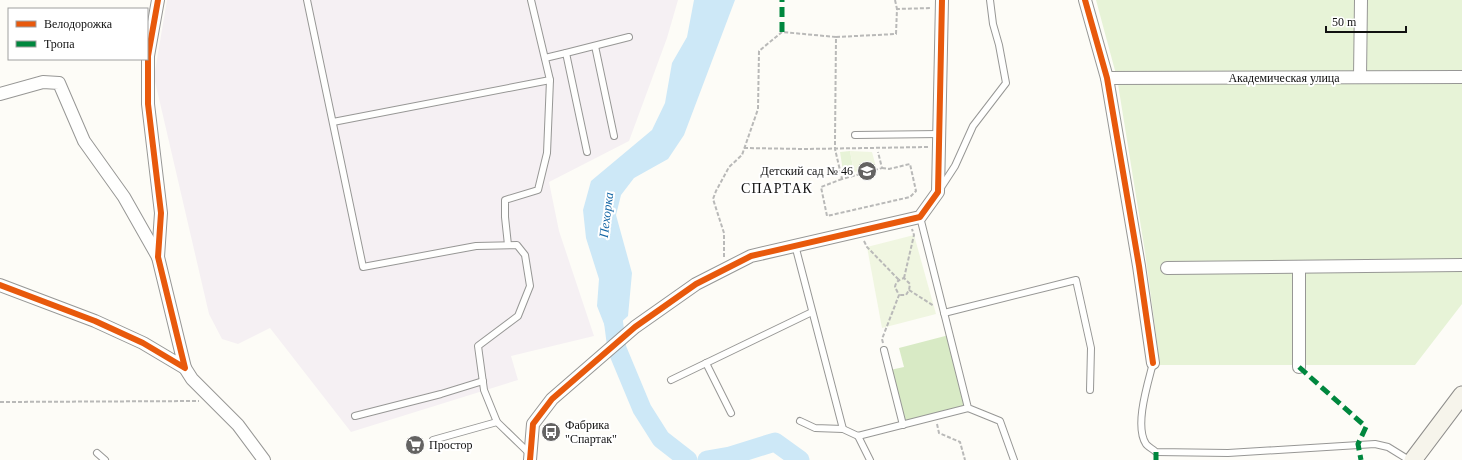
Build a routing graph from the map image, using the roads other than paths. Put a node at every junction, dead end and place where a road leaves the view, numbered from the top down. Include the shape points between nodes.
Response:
1 (158, 0) edge
2 (307, 0) edge
3 (531, 0) edge
4 (990, 0) edge
5 (1085, 0) edge
6 (1361, 0) edge
7 (942, 4) edge
8 (629, 37) dead end
9 (595, 46) junction
10 (566, 53) junction
11 (545, 58) junction
12 (1360, 77) junction
13 (1462, 77) edge
14 (1107, 78) junction
15 (550, 80) junction
16 (0, 94) edge
17 (333, 122) junction
18 (855, 135) dead end
19 (614, 136) dead end
20 (939, 140) junction
21 (587, 152) dead end
22 (938, 192) junction
23 (915, 218) junction
24 (508, 245) junction
25 (795, 245) junction
26 (158, 257) junction
27 (1462, 265) edge
28 (1299, 267) junction
29 (1167, 268) dead end
30 (0, 285) edge
31 (812, 312) junction
32 (944, 313) junction
33 (884, 350) road end
34 (706, 363) junction
35 (1153, 363) joint
36 (1299, 367) dead end
37 (185, 368) junction
38 (671, 380) dead end
39 (483, 381) junction
40 (1090, 390) dead end
41 (1462, 395) edge
42 (968, 408) junction
43 (731, 413) dead end
44 (355, 416) dead end
45 (800, 421) dead end
46 (497, 422) junction
47 (903, 425) junction
48 (843, 430) junction
49 (858, 436) junction
50 (433, 440) dead end
51 (97, 453) dead end
52 (530, 457) edge
53 (104, 460) edge
54 (264, 460) edge
55 (870, 460) edge
56 (1014, 460) edge
57 (1409, 460) edge
58 (1413, 460) edge

1 - 26 street via 148,56 148,104 161,213
2 - 17 lane
3 - 11 lane
4 - 22 lane via 1006,83 973,126 955,166
5 - 14 street
6 - 12 street
7 - 20 street
8 - 9 lane
9 - 10 lane
9 - 19 lane
10 - 11 lane
10 - 21 lane
11 - 15 lane
12 - 13 street, Академическая улица
12 - 14 street, Академическая улица
14 - 35 street
15 - 17 lane
15 - 24 lane via 547,153 538,190 505,200
16 - 26 street via 43,82 59,83 84,141 124,197
17 - 24 lane via 363,267 476,246
18 - 20 lane
20 - 22 street
22 - 23 street
23 - 25 street
23 - 32 lane
24 - 39 lane via 517,245 525,255 530,286 518,316 478,346
25 - 31 lane
25 - 52 street via 751,256 696,284 635,328 552,399 533,424
26 - 37 street
27 - 28 street
28 - 29 street
28 - 36 street
30 - 37 street via 95,321 143,343
31 - 34 lane
31 - 48 lane
32 - 40 lane via 1076,280 1091,348
32 - 42 lane
33 - 47 lane
34 - 38 lane
34 - 43 lane
35 - 57 lane via 1142,410 1142,429 1146,444 1156,452 1228,453 1375,444 1388,447
37 - 54 street via 192,379 238,425
39 - 44 lane
39 - 46 lane
41 - 58 main road
42 - 47 lane
42 - 56 lane via 1000,421
45 - 48 lane via 815,428
46 - 50 lane
46 - 52 lane
47 - 49 lane
48 - 49 lane
49 - 55 lane
51 - 53 lane

